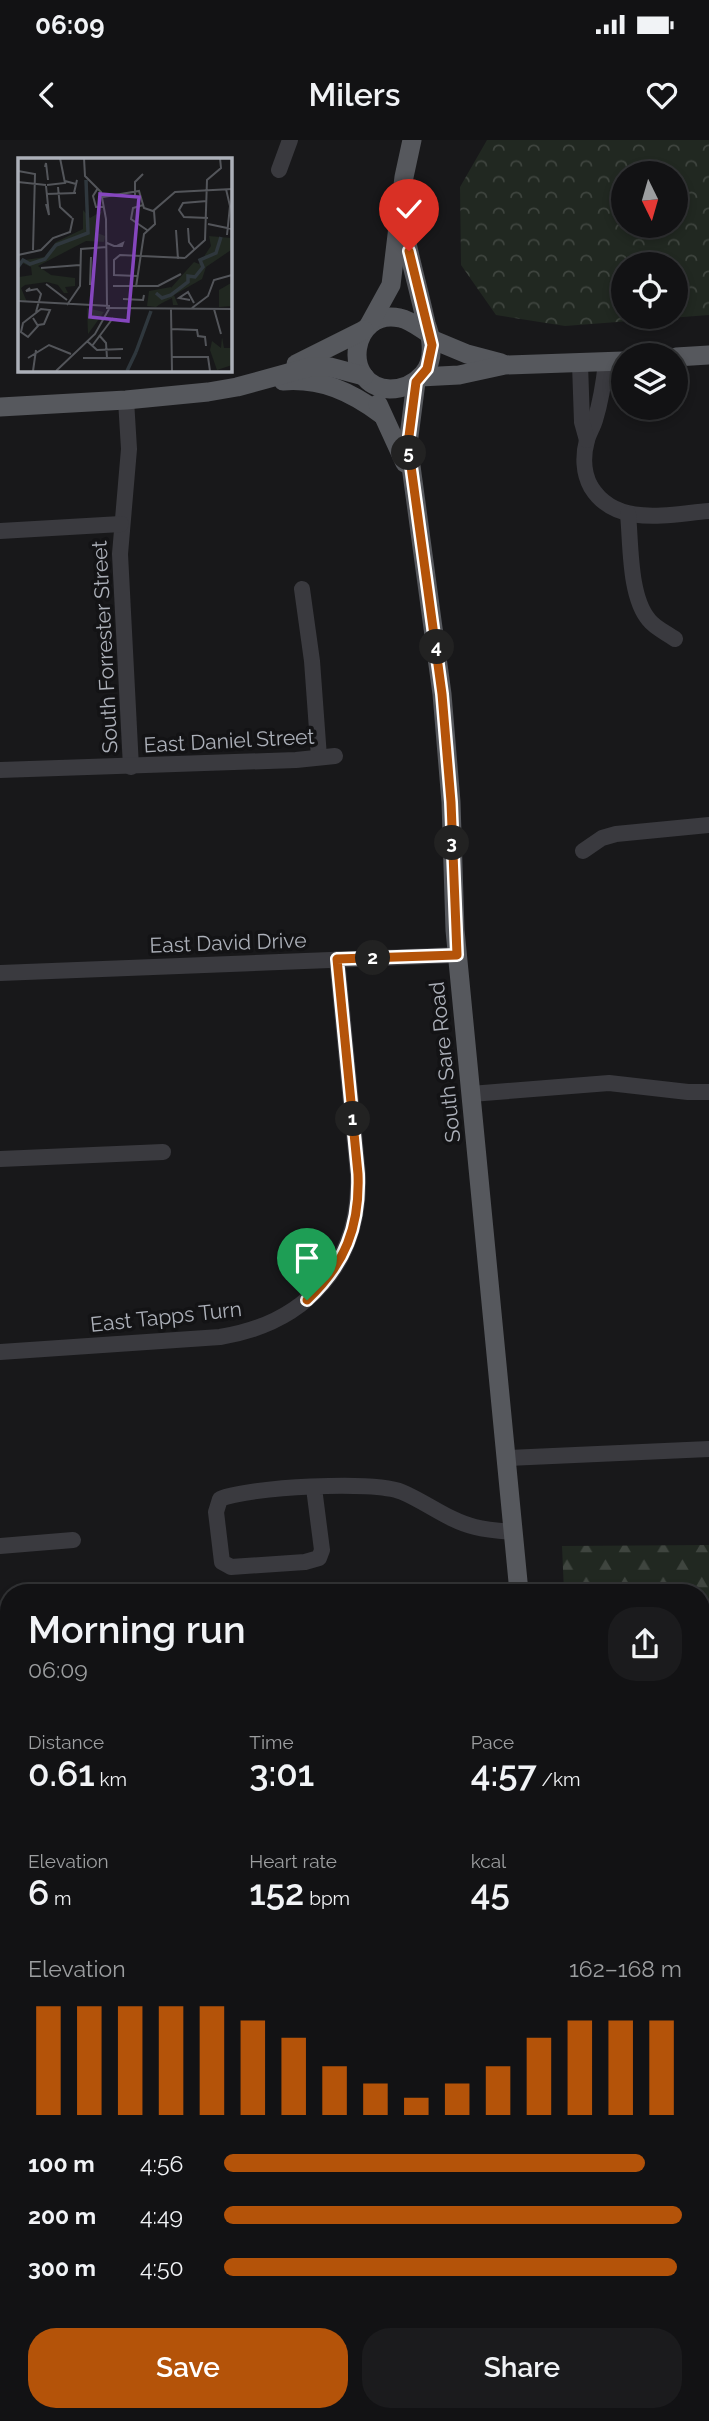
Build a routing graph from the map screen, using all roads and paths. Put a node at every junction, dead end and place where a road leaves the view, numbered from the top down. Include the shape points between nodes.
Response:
1 (290, 140) edge
2 (412, 140) edge
3 (279, 170) dead end
4 (400, 224) junction
5 (367, 328) junction
6 (430, 336) junction
7 (709, 355) edge
8 (688, 356) edge
9 (611, 361) edge
10 (580, 364) junction
11 (505, 365) junction
12 (611, 373) edge
13 (459, 375) junction
14 (263, 379) junction
15 (368, 379) junction
16 (418, 379) junction
17 (237, 387) junction
18 (126, 400) junction
19 (0, 407) edge
20 (381, 414) junction
21 (409, 435) junction
22 (587, 440) junction
23 (413, 487) junction
24 (709, 511) edge
25 (628, 514) junction
26 (121, 524) junction
27 (0, 531) edge
28 (302, 589) dead end
29 (675, 639) dead end
30 (131, 767) junction
31 (0, 770) edge
32 (709, 825) edge
33 (583, 851) dead end
34 (457, 955) junction
35 (337, 959) junction
36 (0, 973) edge
37 (709, 1092) edge
38 (471, 1094) junction
39 (163, 1152) dead end
40 (0, 1159) edge
41 (0, 1352) edge
42 (709, 1449) edge
43 (506, 1458) junction
44 (314, 1488) junction
45 (513, 1532) junction
46 (73, 1540) dead end
47 (0, 1546) edge
48 (518, 1584) edge

1 - 3 street
2 - 4 main road
4 - 5 main road via 391,285
4 - 6 main road
5 - 6 main road via 380,319 399,317
5 - 14 main road
5 - 15 main road via 356,348 359,368
6 - 11 main road via 464,353
6 - 16 main road via 431,358
7 - 8 main road
9 - 10 main road
10 - 11 main road
10 - 22 street
11 - 13 main road
12 - 22 street
13 - 16 main road
13 - 21 main road via 427,394
14 - 15 main road via 320,367
14 - 17 main road
15 - 16 main road via 396,389
15 - 20 main road, South Sare Road
16 - 21 main road, South Sare Road
17 - 18 main road
17 - 20 main road via 286,380 317,383 351,393
18 - 19 main road
18 - 26 street, South Forrester Street via 130,449
20 - 23 main road, South Sare Road
21 - 23 main road, South Sare Road
22 - 25 street via 587,480 607,505
23 - 34 main road, South Sare Road via 443,707
24 - 25 street
25 - 29 street via 640,607 651,624
26 - 27 street
26 - 30 street, South Forrester Street
28 - 30 street, East Daniel Street via 327,757
30 - 31 street, East Daniel Street
32 - 33 street via 616,834
34 - 35 street, East David Drive
34 - 38 main road, South Sare Road
35 - 36 street, East David Drive
35 - 41 street, East Tapps Turn via 359,1189 347,1246 322,1286 290,1313 245,1333
37 - 38 street via 609,1083
38 - 43 main road, South Sare Road
39 - 40 street
42 - 43 street
43 - 45 main road, South Sare Road
44 - 44 street via 233,1493 220,1499 216,1512 222,1562 231,1567 319,1558 322,1550
44 - 45 street via 384,1487 474,1527
45 - 48 main road, South Sare Road
46 - 47 street

